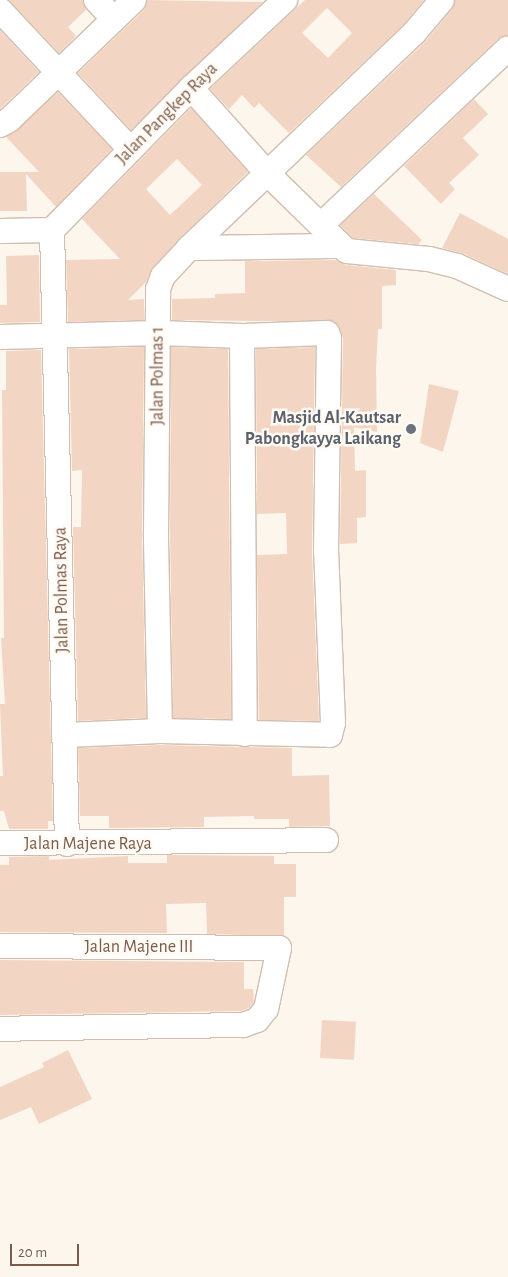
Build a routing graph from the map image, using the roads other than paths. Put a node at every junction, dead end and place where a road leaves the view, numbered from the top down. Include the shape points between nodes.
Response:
1 (96, 0) edge
2 (134, 0) edge
3 (284, 0) edge
4 (442, 0) edge
5 (0, 10) edge
6 (114, 19) junction
7 (508, 48) edge
8 (60, 73) junction
9 (191, 88) junction
10 (0, 125) edge
11 (130, 149) junction
12 (268, 174) junction
13 (321, 225) junction
14 (52, 230) junction
15 (0, 232) edge
16 (338, 246) junction
17 (189, 248) junction
18 (508, 289) edge
19 (159, 333) junction
20 (57, 336) junction
21 (242, 336) junction
22 (0, 337) edge
23 (160, 731) junction
24 (245, 734) junction
25 (66, 735) junction
26 (326, 840) dead end
27 (0, 843) edge
28 (67, 844) junction
29 (0, 946) edge
30 (0, 1029) edge

1 - 6 street
2 - 6 street
3 - 9 street, Jalan Pangkep Raya
4 - 12 street, Jalan Polmas 1 via 414,33
5 - 8 street
6 - 8 street
7 - 13 street
8 - 10 street
8 - 11 street
9 - 11 street, Jalan Pangkep Raya
9 - 12 street
11 - 14 street, Jalan Pangkep Raya
12 - 13 street
12 - 17 street, Jalan Polmas 1
13 - 16 street
14 - 15 street
14 - 20 street, Jalan Polmas Raya
16 - 17 street
16 - 18 street via 347,251 429,259 457,266
17 - 19 street, Jalan Polmas 1 via 163,276 158,289
19 - 20 street
19 - 21 street
19 - 23 street, Jalan Polmas 1 via 156,534
20 - 22 street
20 - 25 street, Jalan Polmas Raya
21 - 24 street
21 - 24 street via 327,332 329,338 326,552 333,723 330,735 322,737
23 - 24 street
23 - 25 street
25 - 28 street, Jalan Polmas Raya
26 - 28 street, Jalan Majene Raya
27 - 28 street, Jalan Majene Raya
29 - 30 street, Jalan Majene III via 279,948 266,1009 257,1020 243,1025

